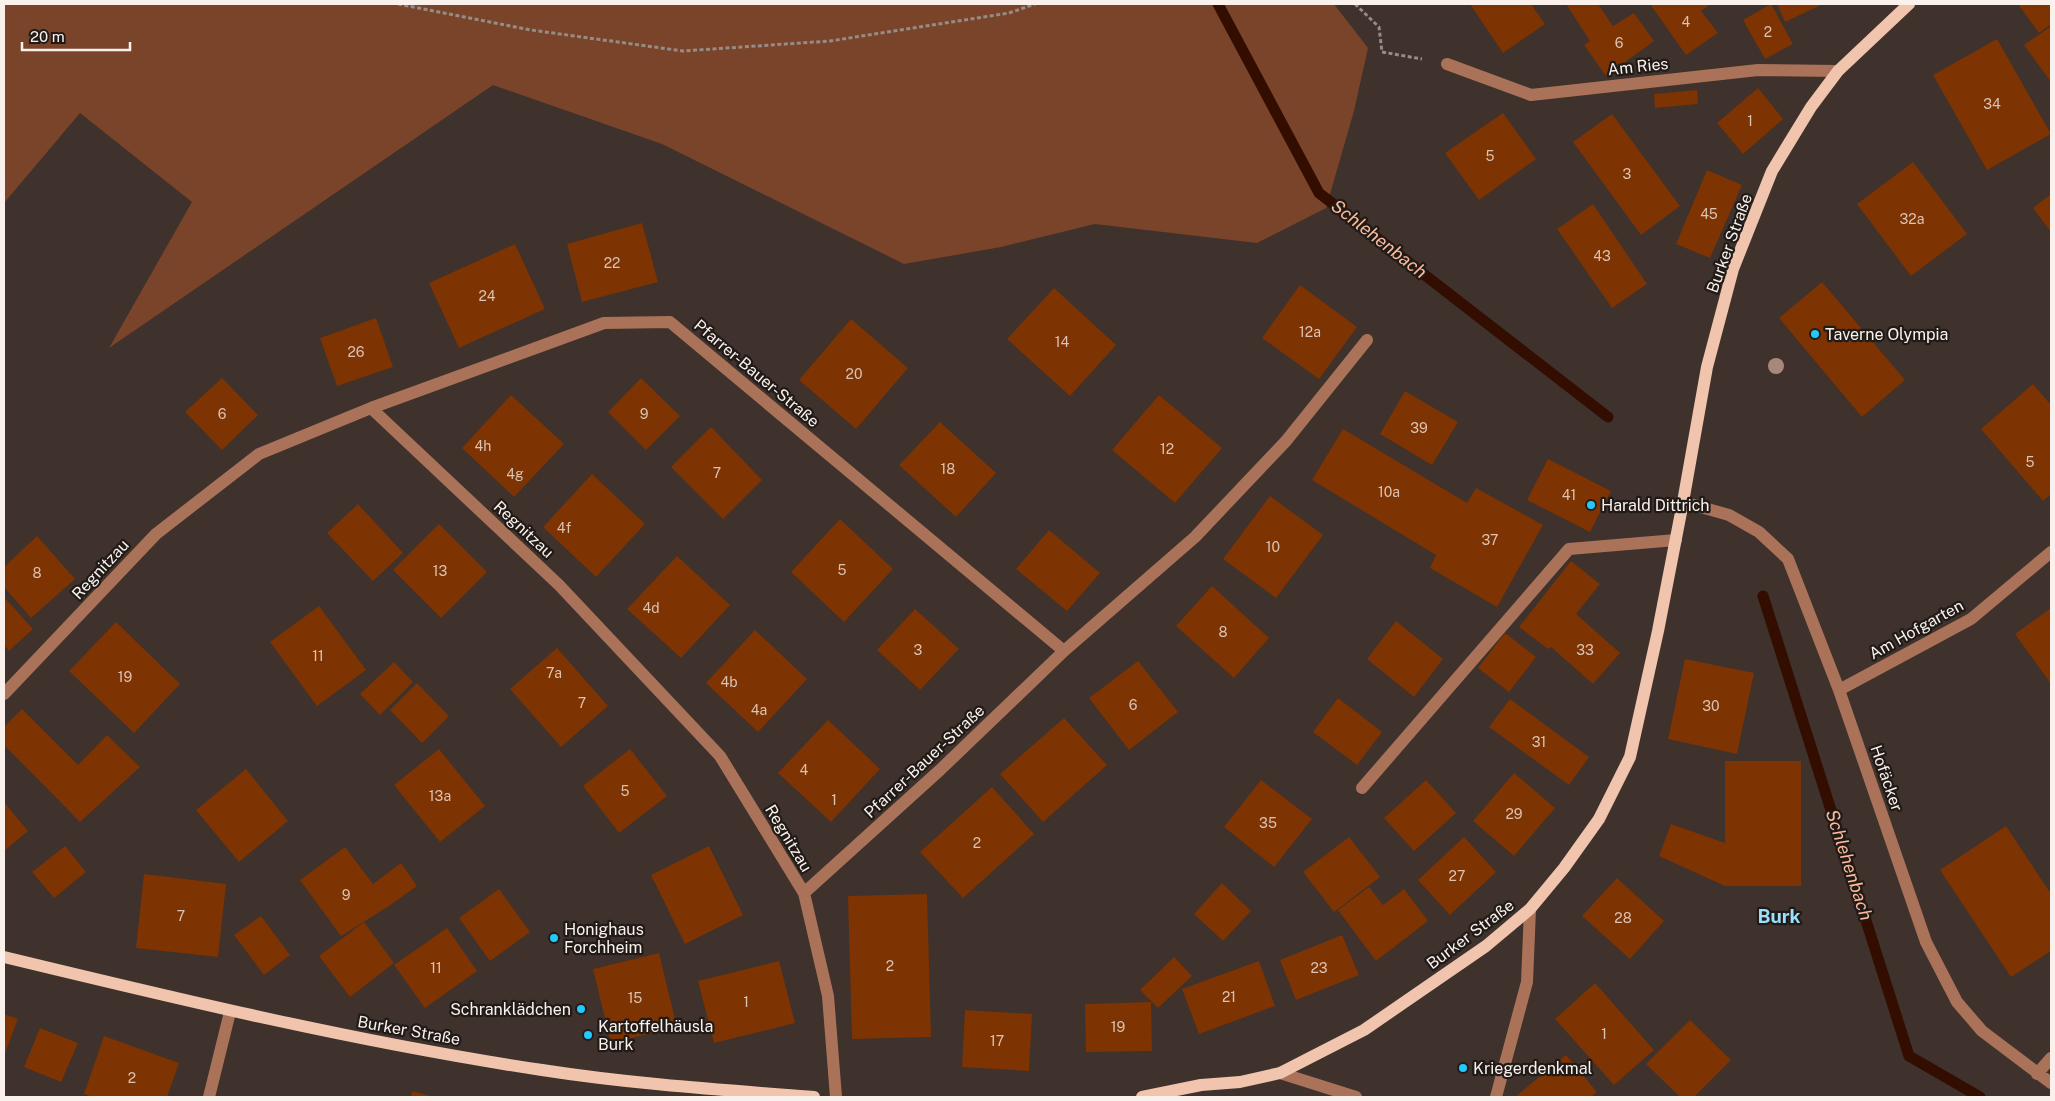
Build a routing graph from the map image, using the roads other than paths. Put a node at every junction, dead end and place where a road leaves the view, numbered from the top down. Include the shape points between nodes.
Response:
1 (1909, 4) edge
2 (1447, 64) road end
3 (1838, 71) junction
4 (1368, 340) dead end
5 (371, 408) junction
6 (1684, 502) junction
7 (1676, 540) junction
8 (2051, 552) edge
9 (1064, 651) junction
10 (1839, 690) junction
11 (4, 694) edge
12 (1362, 788) dead end
13 (804, 893) junction
14 (1530, 909) junction
15 (4, 957) edge
16 (230, 1012) junction
17 (2051, 1058) edge
18 (1280, 1073) junction
19 (2037, 1074) junction
20 (2051, 1083) edge
21 (208, 1097) edge
22 (814, 1097) edge
23 (836, 1097) edge
24 (1142, 1097) edge
25 (1356, 1097) edge
26 (1496, 1097) edge

1 - 3 main road, Burker Straße
2 - 3 street, Am Ries via 1531,95 1758,70
3 - 6 main road, Burker Straße via 1811,107 1772,171 1733,269 1707,367
4 - 9 street, Pfarrer-Bauer-Straße via 1286,441 1195,537
5 - 9 street, Pfarrer-Bauer-Straße via 604,323 670,322
5 - 11 street, Regnitzau via 259,454 163,528
5 - 13 street, Regnitzau via 559,585 720,756
6 - 7 main road, Burker Straße
6 - 10 street, Hofäcker via 1729,515 1760,532 1788,559
7 - 12 street via 1569,549
7 - 14 main road, Burker Straße via 1630,757 1599,820
8 - 10 street, Am Hofgarten via 1971,619
9 - 13 street, Pfarrer-Bauer-Straße via 940,770
10 - 19 street, Hofäcker via 1926,942 1957,1002 1982,1031
13 - 23 street, Regnitzau via 828,996
14 - 18 main road, Burker Straße via 1486,946 1364,1030
14 - 26 street via 1527,982
15 - 16 main road, Burker Straße
16 - 21 street
16 - 22 main road, Burker Straße via 543,1070
17 - 19 street
18 - 24 main road, Burker Straße
18 - 25 street
19 - 20 street, Hofäcker

